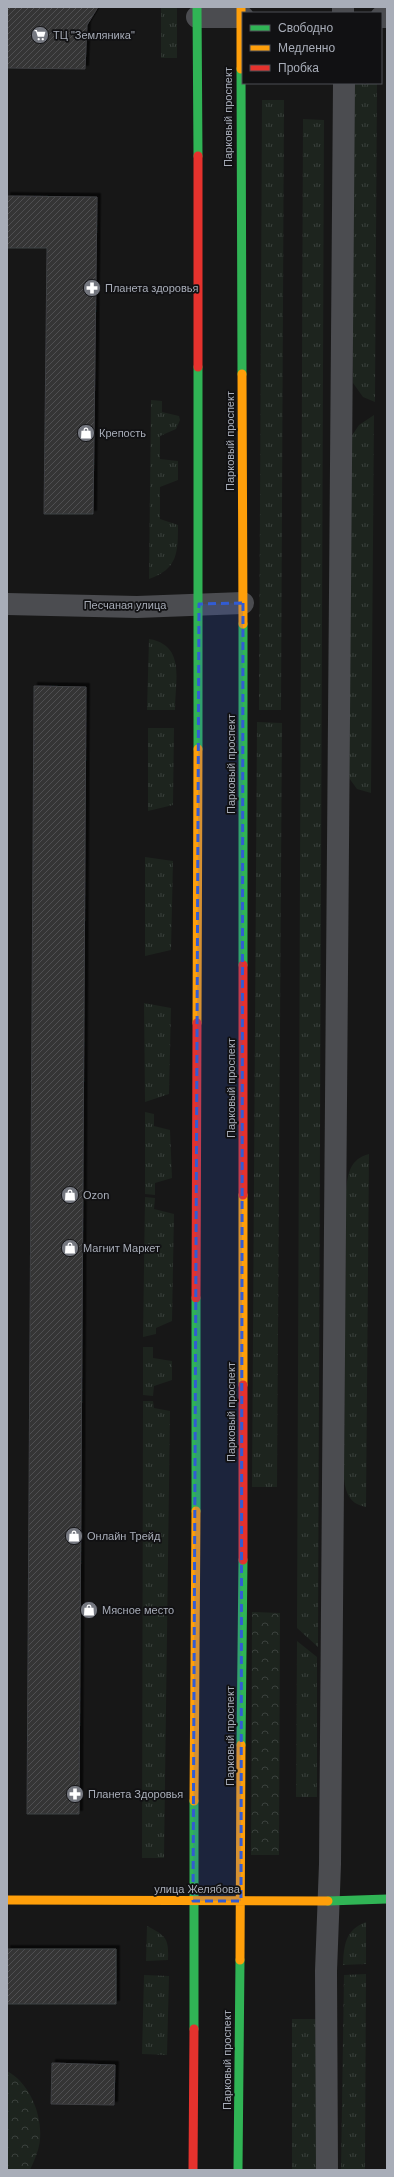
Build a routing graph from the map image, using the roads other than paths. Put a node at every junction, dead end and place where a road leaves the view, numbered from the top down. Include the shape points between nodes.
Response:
1 (197, 12) edge
2 (242, 14) edge
3 (242, 84) edge
4 (344, 84) edge
5 (243, 603) junction
6 (7, 604) edge
7 (199, 604) junction
8 (387, 1899) edge
9 (7, 1900) edge
10 (193, 1901) junction
11 (241, 1901) junction
12 (327, 1902) junction
13 (193, 2170) edge
14 (238, 2170) edge
15 (327, 2170) edge

1 - 2 street
1 - 7 main road
3 - 5 main road, Парковый проспект
4 - 12 street via 330,1864
5 - 7 street, Песчаная улица
5 - 11 main road, Парковый проспект
6 - 7 street, Песчаная улица via 138,607
7 - 10 main road
8 - 12 main road, улица Желябова
9 - 10 main road, улица Желябова
10 - 11 main road, улица Желябова
10 - 13 main road
11 - 12 main road, улица Желябова
11 - 14 main road, Парковый проспект
12 - 15 street

